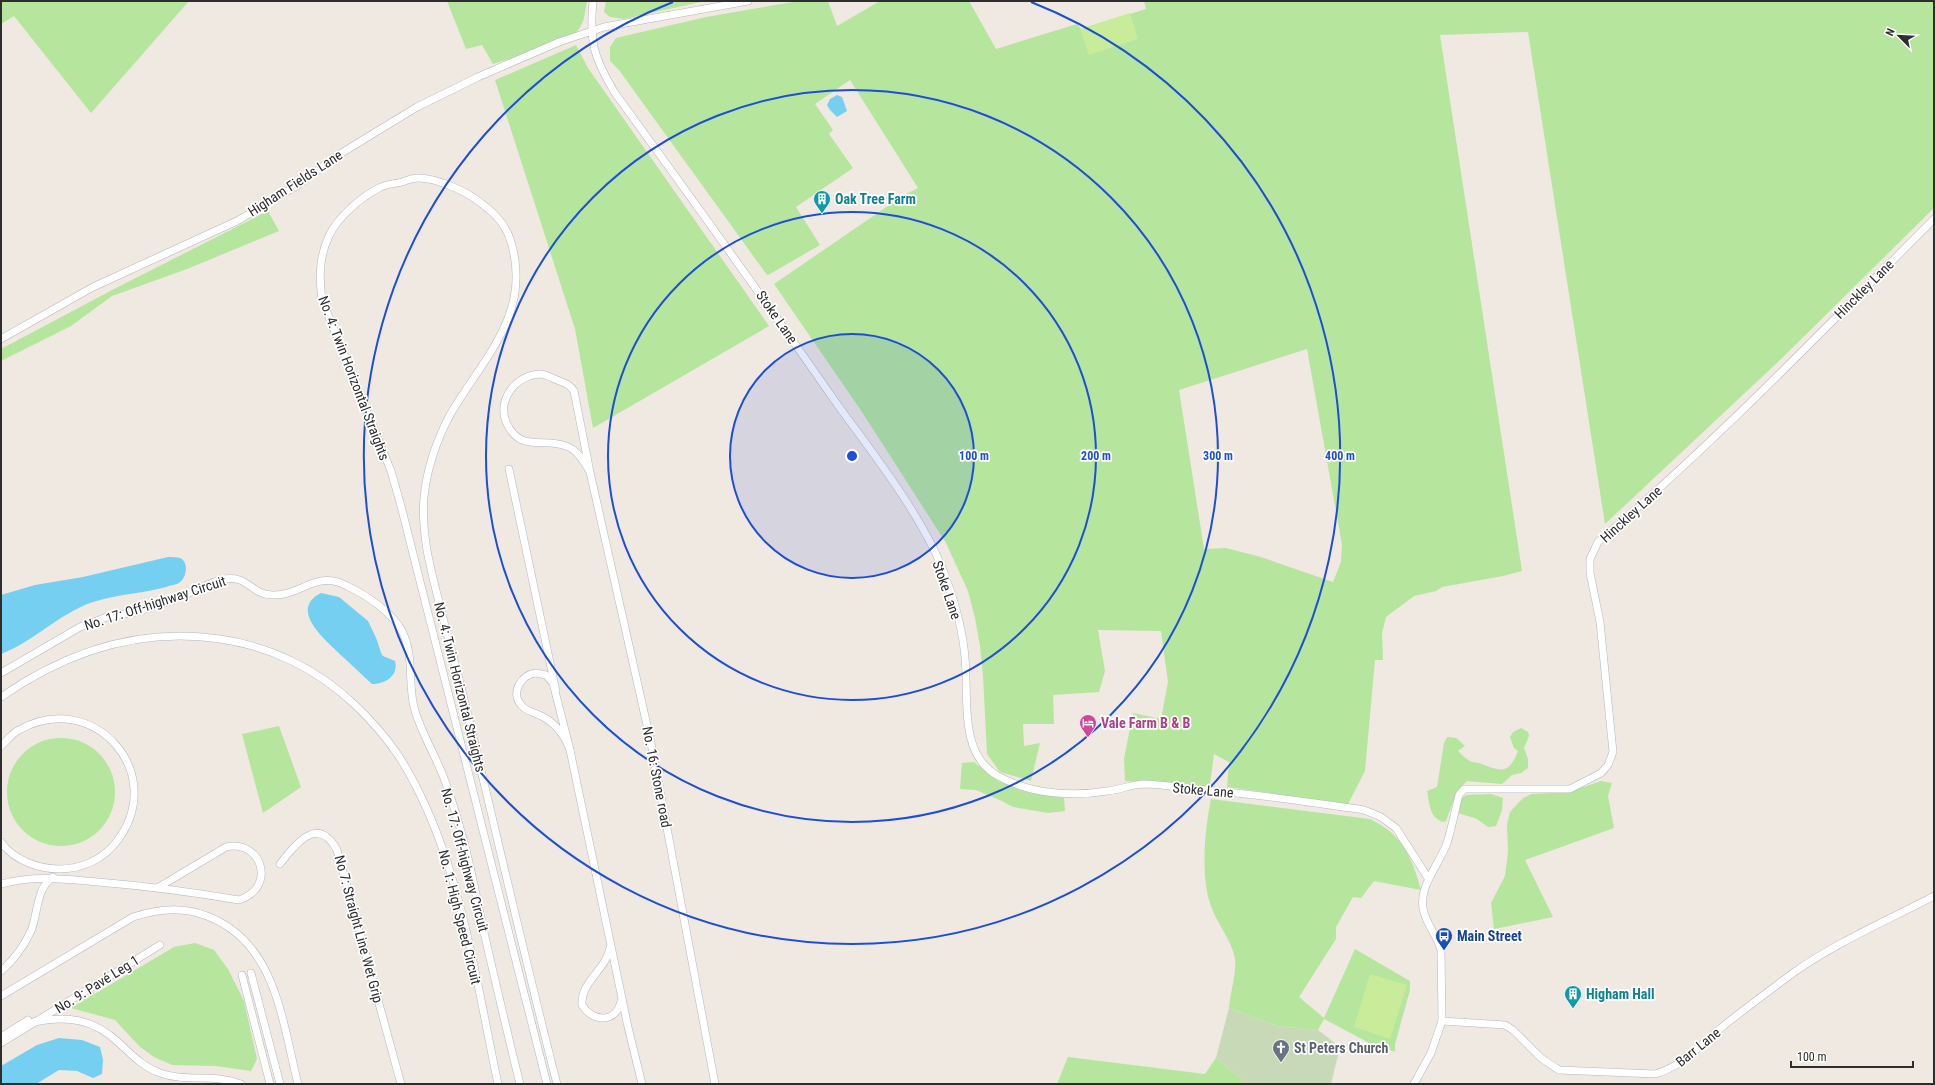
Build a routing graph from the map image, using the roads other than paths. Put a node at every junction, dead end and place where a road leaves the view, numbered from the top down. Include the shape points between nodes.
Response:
1 (593, 1) edge
2 (748, 1) edge
3 (591, 32) junction
4 (1934, 219) edge
5 (1, 339) edge
6 (509, 469) dead end
7 (590, 472) junction
8 (1, 673) edge
9 (556, 691) junction
10 (1, 698) edge
11 (1, 746) edge
12 (570, 750) junction
13 (1, 842) edge
14 (280, 864) dead end
15 (70, 869) junction
16 (50, 878) junction
17 (1428, 878) junction
18 (1, 884) edge
19 (159, 887) junction
20 (1934, 896) edge
21 (606, 924) junction
22 (1, 970) edge
23 (251, 973) dead end
24 (242, 975) dead end
25 (1, 996) edge
26 (622, 999) junction
27 (1442, 1021) junction
28 (34, 1022) junction
29 (1, 1037) edge
30 (1, 1043) edge
31 (241, 1084) edge
32 (270, 1084) edge
33 (280, 1084) edge
34 (298, 1084) edge
35 (401, 1084) edge
36 (498, 1084) edge
37 (520, 1084) edge
38 (547, 1084) edge
39 (557, 1084) edge
40 (642, 1084) edge
41 (715, 1084) edge
42 (1414, 1084) edge

1 - 3 street, Stoke Lane
2 - 3 street, Higham Fields Lane via 604,27
3 - 5 street, Higham Fields Lane via 559,42 493,70 417,107 340,154 298,185 237,221 93,287
3 - 17 street, Stoke Lane via 595,56 615,93 761,294 900,493 928,540 946,576 958,616 965,656 969,729 975,752 987,769 1024,787 1063,794 1107,792 1141,784 1221,791 1364,810 1381,817 1396,828
4 - 17 street, Hinckley Lane via 1648,500 1598,542 1590,559 1590,573 1600,622 1613,752 1608,765 1601,773 1570,789 1464,789 1458,795 1440,862
6 - 9 street
7 - 7 street, No. 16: Stone road via 583,460 566,446 527,442 513,434 504,415 504,403 512,387 533,375 541,374 570,385 574,391
7 - 41 street, No. 16: Stone road via 651,743
8 - 37 street, No. 17: Off-highway Circuit via 80,627 107,617 136,612 168,602 228,578 238,578 257,591 273,595 316,581 337,582 361,594 386,612 402,631 408,647 414,708 442,774 461,831
9 - 12 street
9 - 12 street via 549,677 541,673 532,673 520,682 517,697 523,708 548,720 562,732
10 - 36 street, No. 1: High Speed Circuit via 37,674 86,652 120,642 172,635 222,639 260,648 298,663 336,688 368,718 396,751 429,814 449,868 461,911
11 - 15 street via 18,730 42,720 69,718 94,726 115,742 128,761 134,784 134,808 126,830 112,848 99,858
12 - 21 street
13 - 15 street via 24,862 47,869
14 - 35 street, No 7: Straight Line Wet Grip via 295,845 309,834 328,836 337,850
15 - 16 street
16 - 18 street via 27,878
16 - 19 street
16 - 22 street via 44,885 31,930 20,950
17 - 27 street via 1422,906 1441,950
19 - 19 street via 239,900 248,897 258,887 261,880 260,865 253,854 240,847 226,847
20 - 27 street, Barr Lane via 1850,938 1794,973 1670,1070 1654,1074 1559,1070 1541,1058 1505,1025
21 - 26 street
21 - 26 street via 609,954 584,990 582,1005 590,1015 607,1018 616,1013
23 - 33 street
24 - 32 street
25 - 34 street via 133,917 155,911 179,909 198,913 236,931 260,959 273,987
26 - 40 street
27 - 42 street via 1431,1053
28 - 29 street, No. 9: Pavé Leg 1 via 159,943
28 - 30 street, No. 9: Pavé Leg 1
28 - 31 street via 53,1018 81,1020 109,1033 142,1064 159,1073 184,1078 215,1077
38 - 39 street, No. 4: Twin Horizontal Straights via 401,506 391,472 322,300 319,275 321,262 328,237 345,212 379,187 419,178 465,191 488,207 510,237 516,262 515,298 507,321 492,350 451,414 432,458 425,484 424,533 431,571

